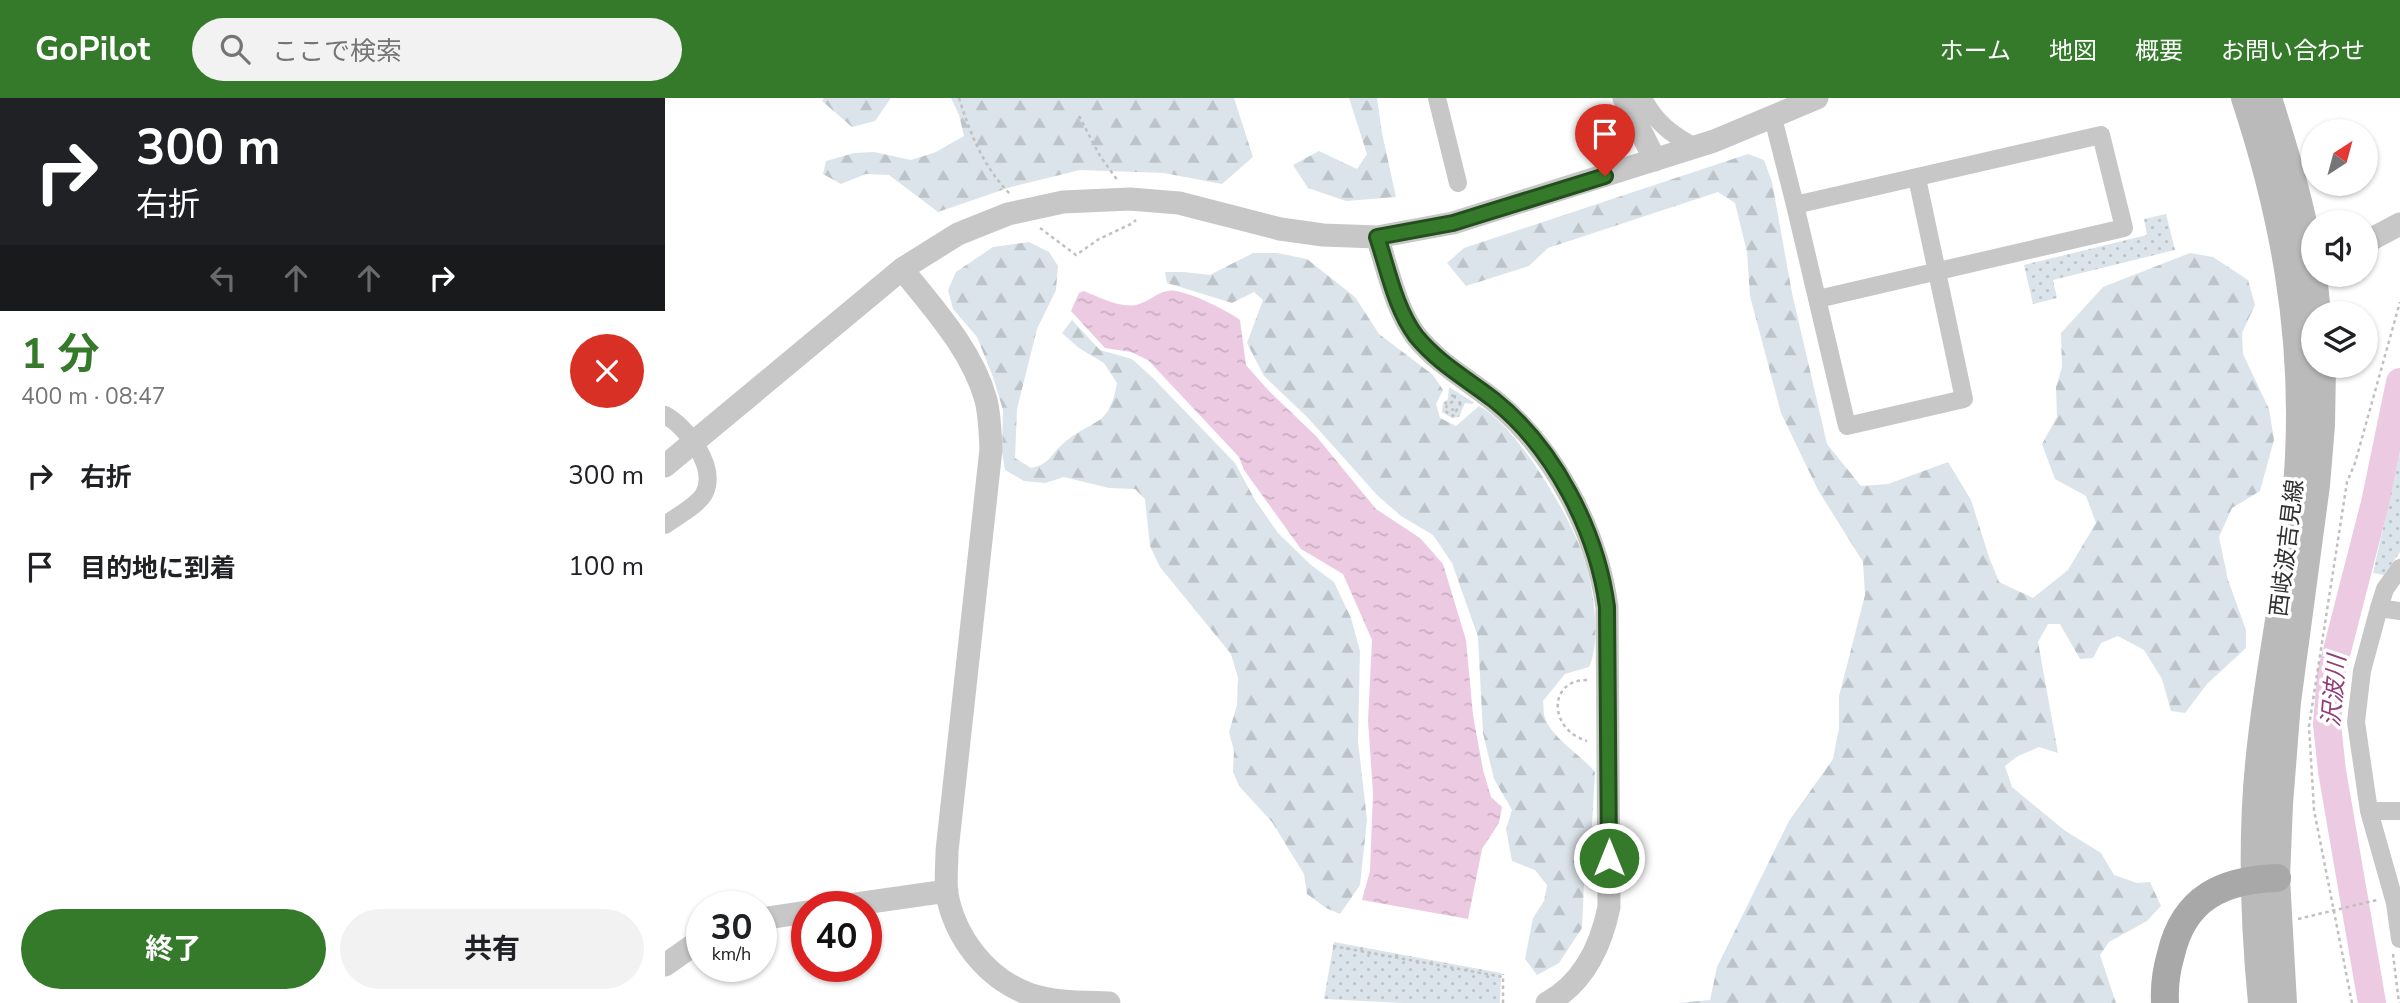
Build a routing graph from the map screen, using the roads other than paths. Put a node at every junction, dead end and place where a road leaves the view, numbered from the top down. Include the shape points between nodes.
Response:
1 (1437, 98) edge
2 (1624, 98) edge
3 (1643, 98) edge
4 (1817, 98) edge
5 (2243, 98) edge
6 (2269, 98) edge
7 (1773, 118) junction
8 (1695, 147) junction
9 (1655, 160) junction
10 (1917, 178) junction
11 (1458, 183) dead end
12 (1795, 205) junction
13 (2302, 210) edge
14 (2400, 224) edge
15 (2378, 236) edge
16 (1377, 237) junction
17 (2301, 258) edge
18 (902, 269) junction
19 (1937, 271) junction
20 (2308, 287) edge
21 (1818, 299) junction
22 (2322, 378) edge
23 (665, 415) edge
24 (695, 443) junction
25 (665, 466) edge
26 (665, 525) edge
27 (2400, 568) edge
28 (2379, 608) junction
29 (2400, 611) edge
30 (2369, 811) junction
31 (2400, 811) edge
32 (2265, 879) junction
33 (947, 891) junction
34 (882, 900) edge
35 (2398, 903) edge
36 (2400, 939) edge
37 (2173, 944) junction
38 (686, 950) edge
39 (665, 965) edge
40 (1109, 1003) edge
41 (1547, 1003) edge
42 (2165, 1003) edge
43 (2176, 1003) edge
44 (2261, 1003) edge
45 (2284, 1003) edge

1 - 11 street
2 - 9 street
3 - 8 street via 1654,118
4 - 7 street
5 - 17 main road, 西岐波吉見線 via 2277,211
6 - 13 main road, 西岐波吉見線
7 - 8 street
7 - 12 street
8 - 9 street
9 - 16 street via 1453,223
10 - 12 street
10 - 19 street
10 - 19 street via 2101,135 2124,228
12 - 21 street
14 - 15 street
16 - 18 street via 1280,229 1156,201 1091,199 1035,218 985,222
16 - 41 street via 1405,319 1439,360 1504,409 1534,440 1581,517 1603,576 1608,630 1609,907 1598,948 1587,966
18 - 24 street
18 - 33 street via 969,359 986,401 990,426 947,851
19 - 21 street
19 - 21 street via 1964,399 1847,426
20 - 32 main road, 西岐波吉見線 via 2298,383 2298,457 2259,756
22 - 32 main road, 西岐波吉見線 via 2317,485 2288,702 2280,804
23 - 24 street
24 - 25 street
24 - 26 street via 705,464 705,492
27 - 28 street via 2385,589
28 - 29 street
28 - 30 street via 2362,671 2356,722
30 - 31 street
30 - 35 street
32 - 37 main road via 2212,893 2198,902 2179,927
32 - 44 main road, 西岐波吉見線
32 - 45 main road, 西岐波吉見線
33 - 34 street
33 - 40 street via 952,916 969,946 1009,985 1059,1000
35 - 36 street
37 - 42 main road via 2164,981
37 - 43 main road
38 - 39 street

